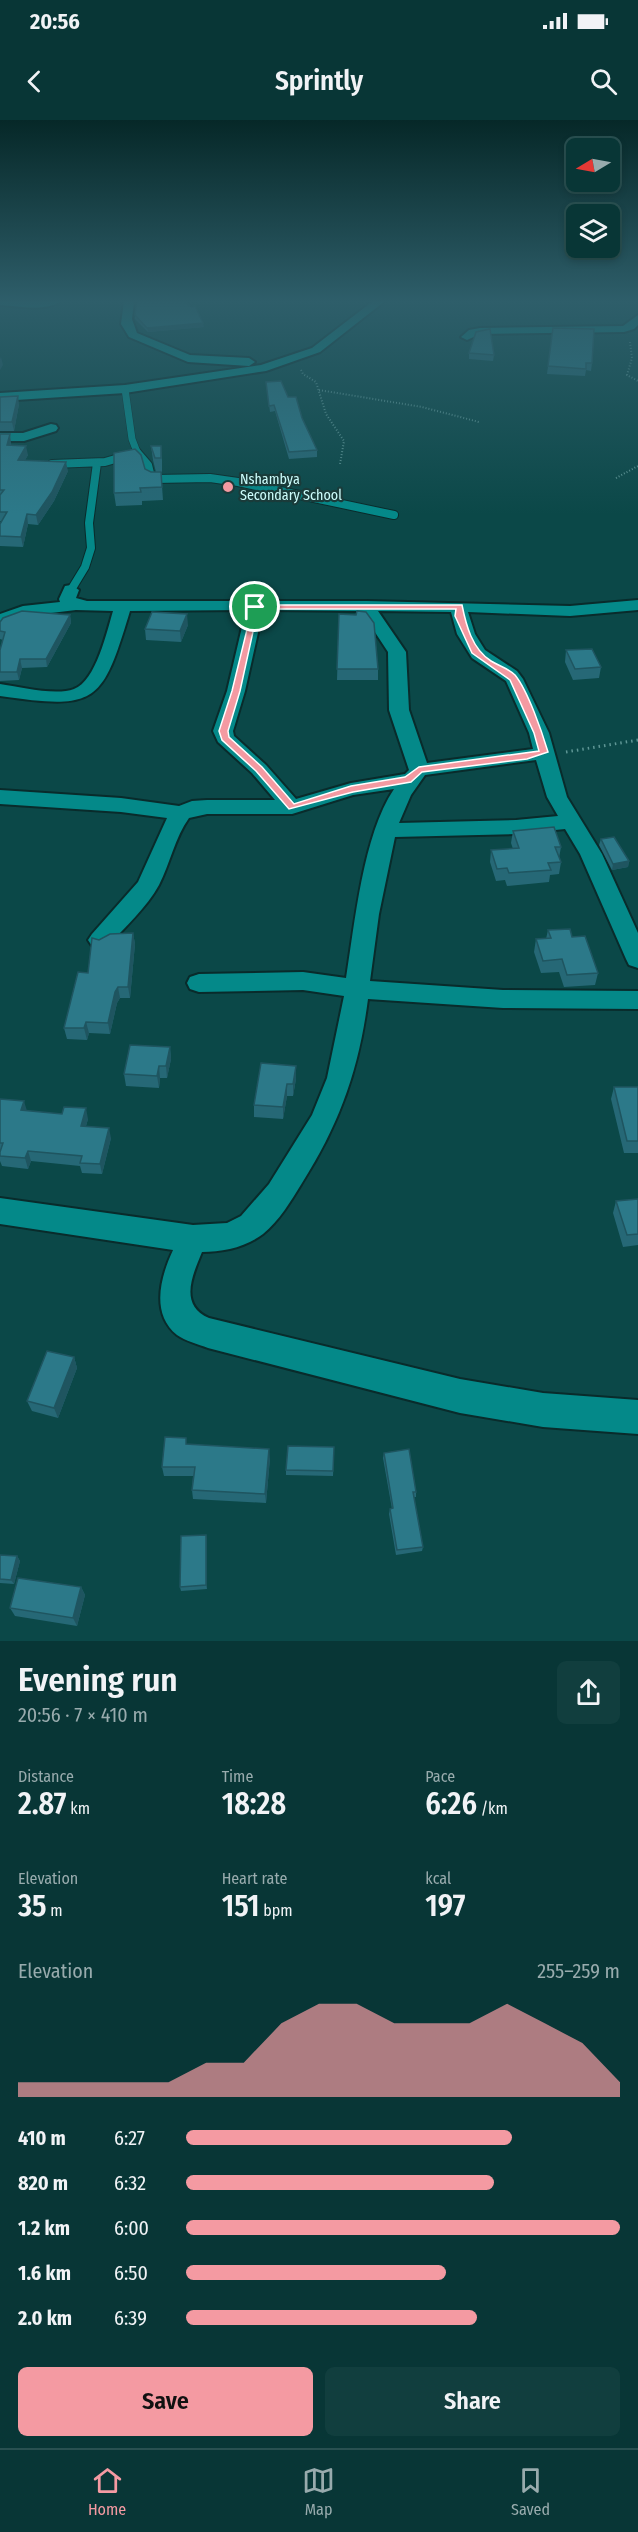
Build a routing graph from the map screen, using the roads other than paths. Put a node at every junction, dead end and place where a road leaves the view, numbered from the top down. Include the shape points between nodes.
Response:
1 (237, 372) edge
2 (125, 389) junction
3 (0, 397) edge
4 (51, 428) dead end
5 (0, 437) edge
6 (135, 451) junction
7 (97, 463) junction
8 (45, 464) edge
9 (394, 515) dead end
10 (74, 598) junction
11 (638, 605) edge
12 (123, 606) junction
13 (255, 607) junction
14 (368, 607) junction
15 (460, 607) junction
16 (0, 620) edge
17 (0, 690) edge
18 (544, 754) junction
19 (413, 775) junction
20 (0, 798) edge
21 (292, 807) junction
22 (182, 813) junction
23 (573, 821) junction
24 (385, 830) junction
25 (100, 940) edge
26 (638, 959) edge
27 (199, 983) dead end
28 (357, 989) junction
29 (638, 1000) edge
30 (0, 1211) edge
31 (193, 1239) junction
32 (638, 1417) edge

1 - 2 street
2 - 3 street
2 - 6 lane
4 - 5 street via 24,437
6 - 7 lane via 120,459
6 - 9 lane via 145,459 155,479 210,478
7 - 8 lane
7 - 10 lane via 89,524 91,548
10 - 12 street
10 - 16 street
11 - 15 street via 594,610
12 - 13 street
12 - 17 street via 102,666 87,690 67,695
13 - 14 street
13 - 21 street via 225,738
14 - 15 street
14 - 19 street via 397,652 399,710
15 - 18 street via 459,616 475,651 514,679 539,733
18 - 19 street
18 - 23 street via 557,797
19 - 21 street
19 - 24 street
20 - 22 street
21 - 22 street via 207,807
22 - 25 street via 147,886
23 - 24 street via 516,827
23 - 26 street
24 - 28 street
27 - 28 street via 303,981
28 - 29 street via 503,999
28 - 31 street via 341,1077 324,1119 266,1215 238,1234 212,1240
30 - 31 street
31 - 32 street via 175,1285 177,1307 187,1323 208,1333 460,1396 543,1410

